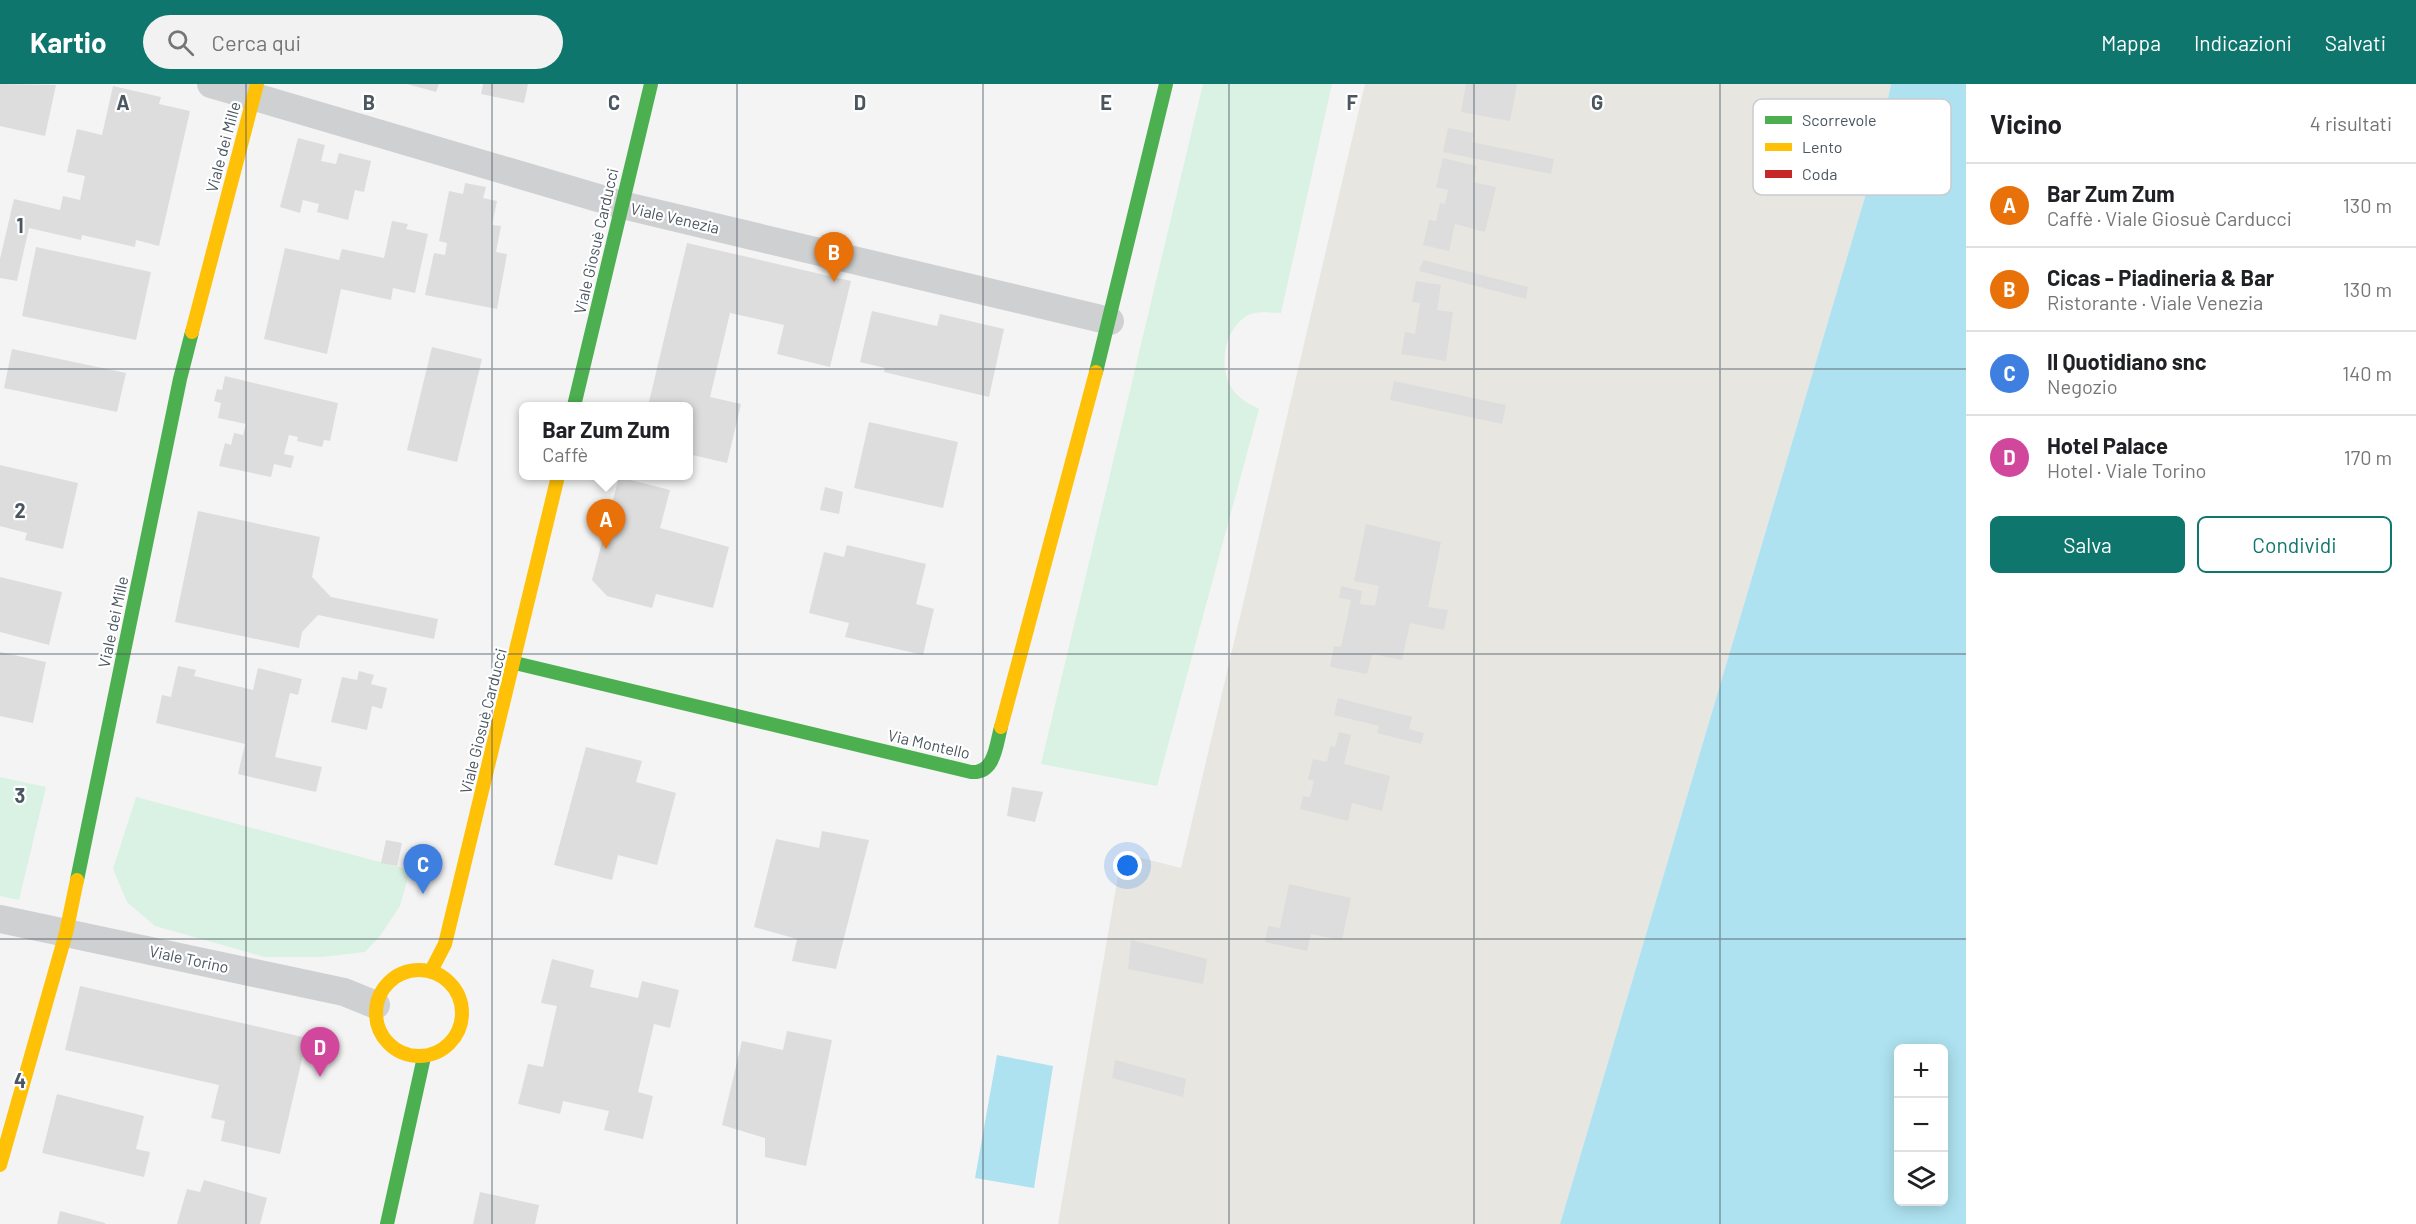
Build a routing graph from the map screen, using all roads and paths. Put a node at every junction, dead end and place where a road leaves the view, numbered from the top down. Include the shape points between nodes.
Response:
1 (212, 84) edge
2 (651, 84) edge
3 (1166, 84) edge
4 (255, 89) edge
5 (622, 205) junction
6 (1110, 321) junction
7 (575, 402) edge
8 (557, 480) edge
9 (515, 663) junction
10 (0, 919) edge
11 (66, 933) junction
12 (431, 971) junction
13 (376, 1005) junction
14 (424, 1057) junction
15 (8, 1107) edge
16 (0, 1165) edge
17 (387, 1224) edge

1 - 4 street, Viale Venezia
2 - 5 street, Viale Giosuè Carducci
3 - 6 street
4 - 5 street, Viale Venezia
4 - 11 street, Viale dei Mille via 180,379
5 - 6 street, Viale Venezia
5 - 7 street, Viale Giosuè Carducci
6 - 9 street, Via Montello via 993,757 986,770 971,772
8 - 9 street, Viale Giosuè Carducci
9 - 12 street, Viale Giosuè Carducci via 445,944
10 - 11 street, Viale Torino
11 - 13 street, Viale Torino via 344,992
11 - 15 street, Viale dei Mille
12 - 13 street via 413,970 396,976 383,988
12 - 14 street via 455,989 463,1017 450,1044
13 - 14 street via 375,1018 387,1042 397,1051
14 - 17 street
15 - 16 street, Viale dei Mille

